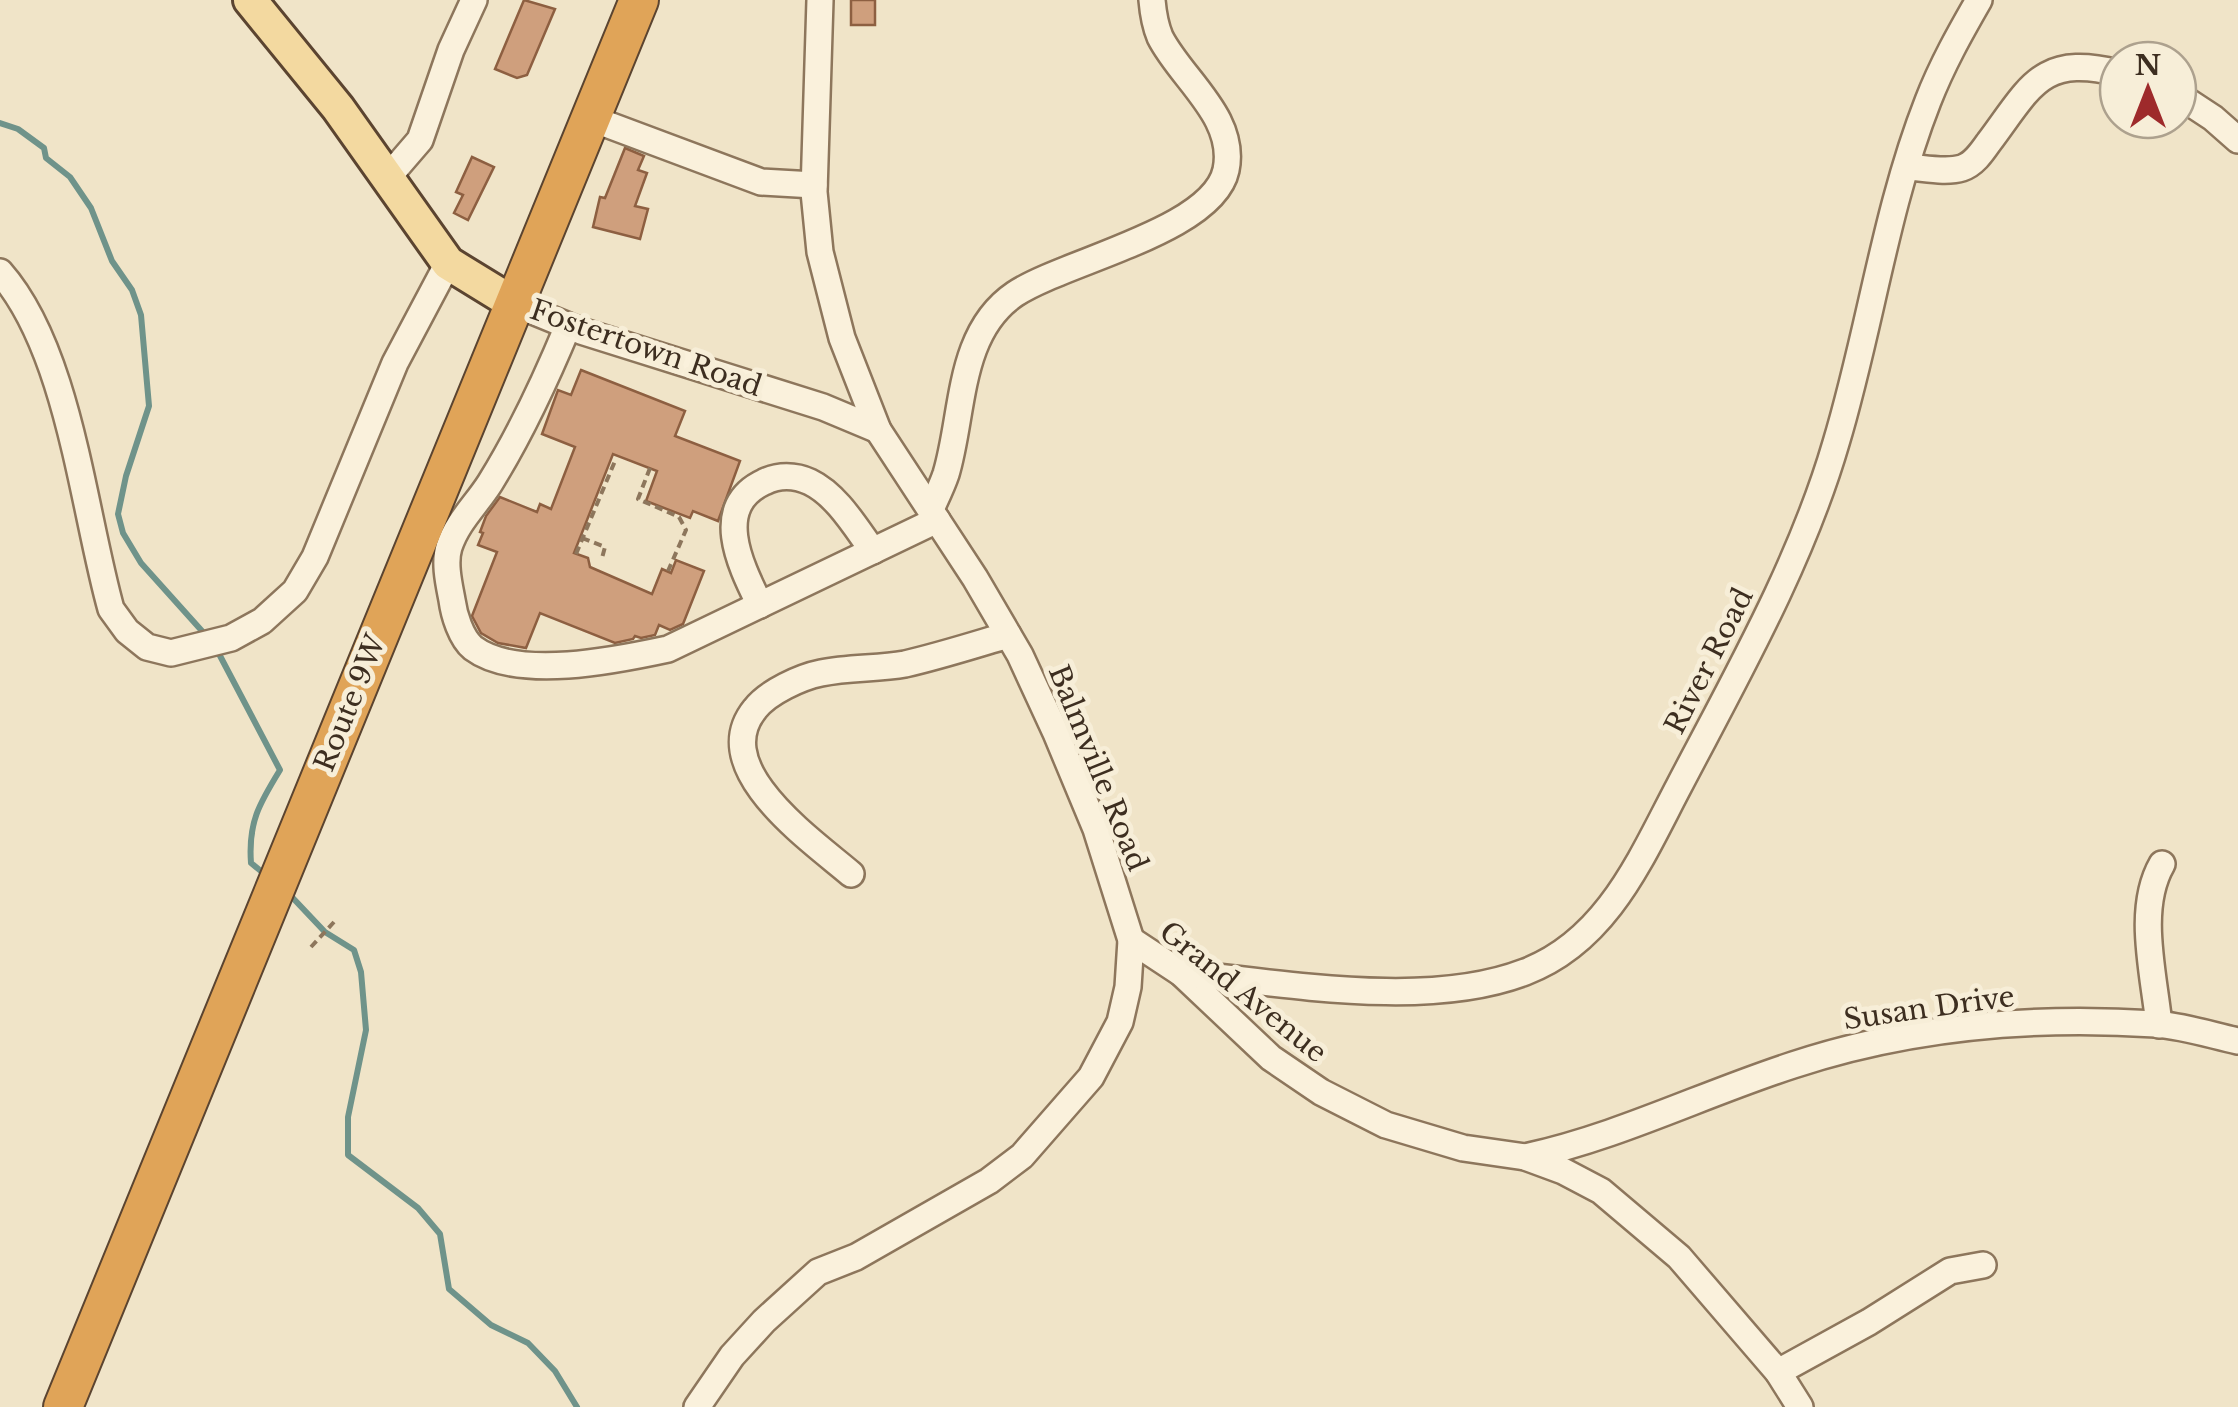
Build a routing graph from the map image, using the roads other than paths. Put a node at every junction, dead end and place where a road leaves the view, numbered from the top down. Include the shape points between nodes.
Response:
1 (250, 0) edge
2 (474, 0) edge
3 (639, 0) edge
4 (820, 0) edge
5 (1152, 0) edge
6 (1979, 0) edge
7 (2098, 67) edge
8 (2198, 109) edge
9 (590, 118) junction
10 (2238, 140) edge
11 (1907, 166) junction
12 (389, 176) junction
13 (814, 185) junction
14 (448, 263) junction
15 (0, 272) edge
16 (513, 303) junction
17 (568, 326) junction
18 (878, 430) junction
19 (934, 515) junction
20 (873, 551) junction
21 (760, 606) junction
22 (1008, 635) junction
23 (2162, 864) dead end
24 (852, 874) dead end
25 (1131, 940) junction
26 (1180, 973) junction
27 (2159, 1024) junction
28 (2238, 1041) edge
29 (1525, 1157) junction
30 (1983, 1266) dead end
31 (1778, 1372) junction
32 (63, 1407) edge
33 (698, 1407) edge
34 (1800, 1407) edge

1 - 12 main road, Fostertown Road
2 - 12 street via 420,140
3 - 9 highway, Route 9W
4 - 13 street, Balmville Road
5 - 19 street via 1160,37 1216,116 1226,171 1200,210 1049,277 1001,306 970,359
6 - 11 street, River Road via 1927,103
7 - 11 street via 2059,67 2037,80 1962,168
8 - 10 street
9 - 13 street via 762,182
9 - 16 highway, Route 9W
11 - 26 street, River Road via 1836,445 1799,543 1642,857 1606,914 1577,943 1526,972 1452,988 1388,991
12 - 14 main road, Fostertown Road
13 - 18 street, Balmville Road via 820,252 842,338
14 - 15 street via 395,363 315,558 295,590 232,638 171,654 136,639 111,609 66,412 30,314
14 - 16 main road, Fostertown Road
16 - 17 street, Fostertown Road
16 - 32 highway, Route 9W
17 - 18 street, Fostertown Road
17 - 21 street via 489,485 448,551 452,605 471,647 520,664 622,658 699,636
18 - 19 street, Balmville Road
19 - 20 street
19 - 22 street, Balmville Road
20 - 21 street
20 - 21 street via 834,520 811,482 793,476 755,486 735,514 736,552 752,560
22 - 24 street via 903,664 818,673 762,700 744,722 740,746 750,774 788,820
22 - 25 street, Balmville Road via 1096,829
23 - 27 street via 2148,909
25 - 26 street, Grand Avenue
25 - 33 street, Balmville Road via 1120,1022 1091,1077 1052,1125 988,1181 801,1285 732,1356
26 - 29 street, Grand Avenue via 1271,1058 1320,1092 1434,1141
27 - 28 street, Susan Drive
27 - 29 street, Susan Drive via 2010,1025 1914,1035 1789,1066 1569,1148
29 - 31 street, Grand Avenue via 1601,1190 1634,1216 1679,1257
30 - 31 street via 1950,1271
31 - 34 street, Grand Avenue

